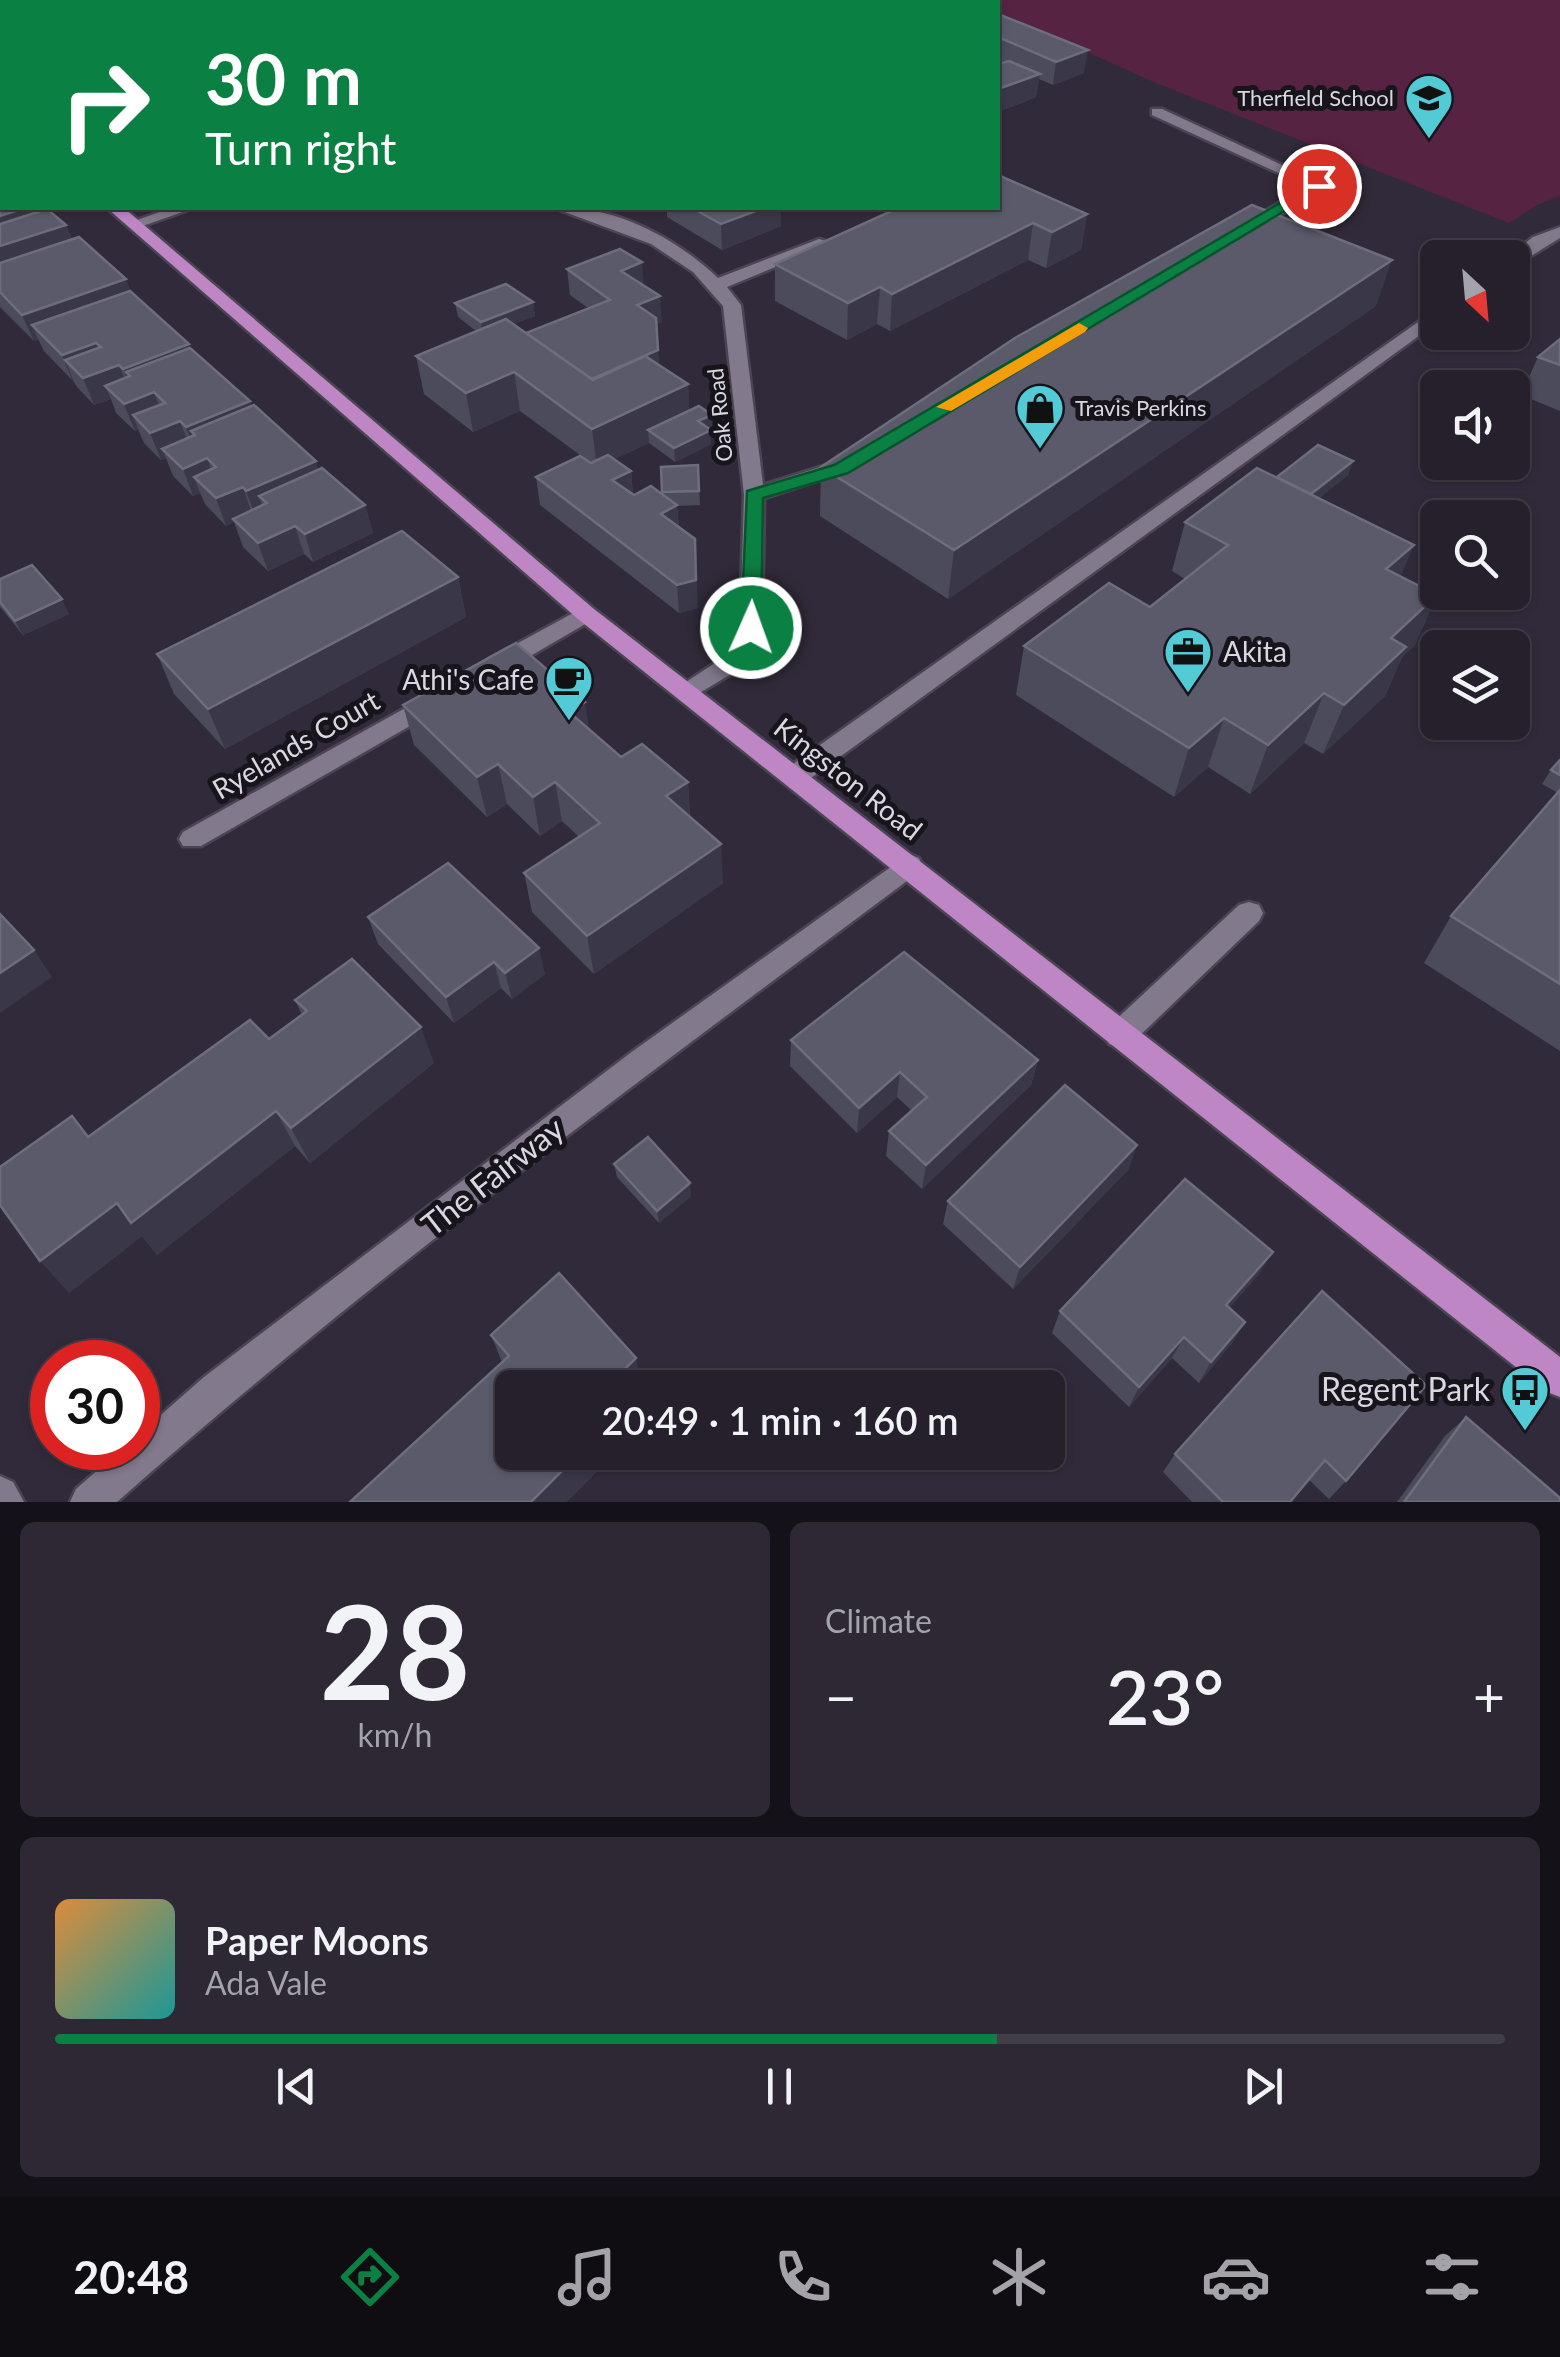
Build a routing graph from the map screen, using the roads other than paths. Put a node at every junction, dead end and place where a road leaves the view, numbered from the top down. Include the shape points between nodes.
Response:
1 (1157, 112) dead end
2 (170, 210) edge
3 (572, 210) edge
4 (124, 216) edge
5 (1560, 232) edge
6 (846, 236) edge
7 (1234, 237) edge
8 (1539, 240) junction
9 (1560, 243) edge
10 (1530, 247) edge
11 (718, 284) junction
12 (1420, 326) edge
13 (858, 459) edge
14 (754, 495) junction
15 (586, 614) junction
16 (688, 692) junction
17 (795, 776) junction
18 (192, 839) dead end
19 (908, 865) junction
20 (1249, 913) dead end
21 (1120, 1035) junction
22 (1560, 1379) edge
23 (0, 1495) edge
24 (5, 1502) edge
25 (90, 1502) edge

1 - 7 street via 1319,186
2 - 4 street
3 - 11 street via 642,233
4 - 15 main road, Kingston Road
5 - 8 street
6 - 11 street
8 - 9 street
8 - 10 street
11 - 14 street, Oak Road via 732,306
12 - 17 street
13 - 14 street
14 - 16 street, Oak Road via 751,628 733,662
15 - 16 main road, Kingston Road
15 - 18 street, Ryelands Court
16 - 17 main road, Kingston Road
17 - 19 main road, Kingston Road
19 - 21 main road, Kingston Road
19 - 25 street, The Fairway via 216,1390
20 - 21 street
21 - 22 main road, Kingston Road
23 - 24 street

